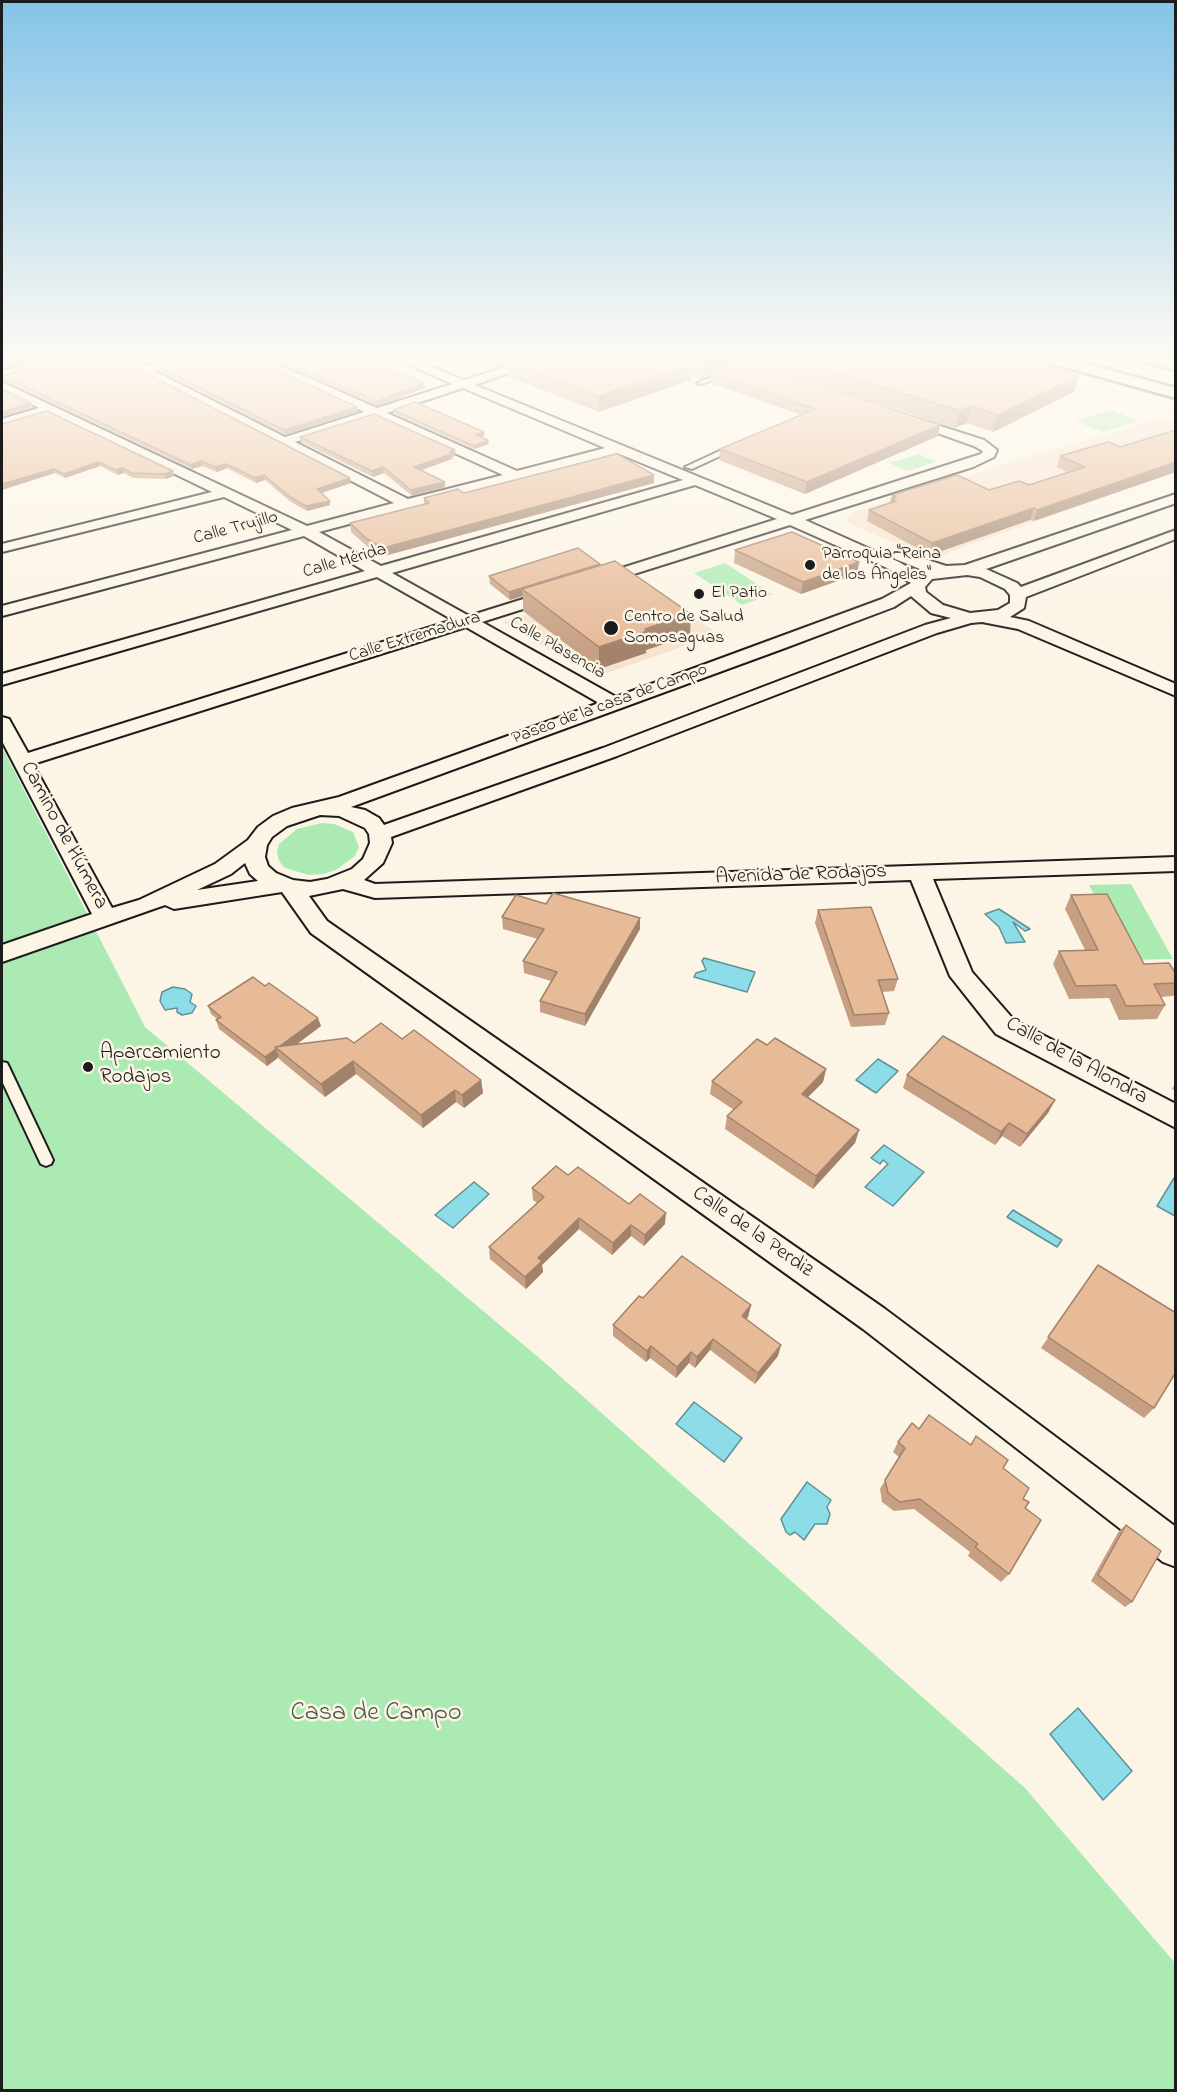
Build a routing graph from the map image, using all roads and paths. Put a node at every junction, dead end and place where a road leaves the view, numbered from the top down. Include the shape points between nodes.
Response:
1 (150, 456) edge
2 (310, 456) edge
3 (470, 456) edge
4 (591, 456) edge
5 (643, 456) edge
6 (651, 456) edge
7 (720, 456) edge
8 (988, 456) edge
9 (694, 473) junction
10 (515, 476) junction
11 (228, 492) junction
12 (1176, 498) edge
13 (406, 504) junction
14 (798, 517) junction
15 (306, 531) junction
16 (1176, 534) edge
17 (2, 548) edge
18 (946, 570) junction
19 (967, 570) junction
20 (381, 572) junction
21 (918, 583) junction
22 (1018, 599) junction
23 (2, 611) edge
24 (979, 618) junction
25 (469, 621) junction
26 (1176, 676) edge
27 (2, 680) edge
28 (1176, 691) edge
29 (614, 703) junction
30 (2, 723) edge
31 (23, 761) junction
32 (299, 813) junction
33 (380, 843) junction
34 (256, 845) junction
35 (1176, 864) edge
36 (919, 872) junction
37 (337, 884) junction
38 (286, 886) junction
39 (426, 889) junction
40 (147, 905) junction
41 (106, 917) junction
42 (319, 927) junction
43 (2, 954) edge
44 (2, 1067) edge
45 (1176, 1117) edge
46 (46, 1160) dead end
47 (1176, 1549) edge

1 - 11 street, Calle Plasencia
2 - 13 street
3 - 10 street
4 - 10 street, Calle Trujillo
5 - 9 street
6 - 9 street
7 - 9 lane
8 - 14 street, Calle Extremadura
9 - 14 street
9 - 20 street, Calle Mérida
10 - 13 street, Calle Trujillo
11 - 15 street, Calle Plasencia
11 - 17 street
12 - 19 street
13 - 15 street, Calle Trujillo
14 - 18 street via 927,567
14 - 21 street via 893,565
14 - 25 street, Calle Extremadura
15 - 20 street, Calle Plasencia
15 - 23 street, Calle Trujillo
16 - 22 street
18 - 19 street
18 - 21 street, Paseo de la casa de Campo
19 - 22 street via 999,579
20 - 25 street, Calle Plasencia
20 - 27 street, Calle Mérida
21 - 24 street via 918,594 936,609
21 - 29 street, Paseo de la casa de Campo via 888,603
22 - 24 street via 1012,610
22 - 26 street via 1041,617
24 - 28 street via 1032,629
24 - 33 street via 931,629
25 - 29 street, Calle Plasencia
25 - 31 street, Calle Extremadura
29 - 32 street, Paseo de la casa de Campo via 345,802
30 - 31 street, Camino de Húmera
31 - 41 street, Camino de Húmera
32 - 33 street via 320,809 358,815 372,823
32 - 34 street via 272,826
33 - 37 street via 372,863
33 - 39 street, Avenida de Rodajos via 388,869
34 - 38 street via 258,869
34 - 40 street via 223,869
35 - 36 street, Avenida de Rodajos
36 - 39 street, Avenida de Rodajos
36 - 45 street, Calle de la Alondra via 962,976 1005,1027
37 - 38 street via 310,889
37 - 39 street, Avenida de Rodajos via 375,891
37 - 42 street
38 - 40 street
38 - 42 street, Calle de la Perdiz
40 - 41 street
41 - 43 street
42 - 47 street, Calle de la Perdiz via 874,1319
44 - 46 lane

